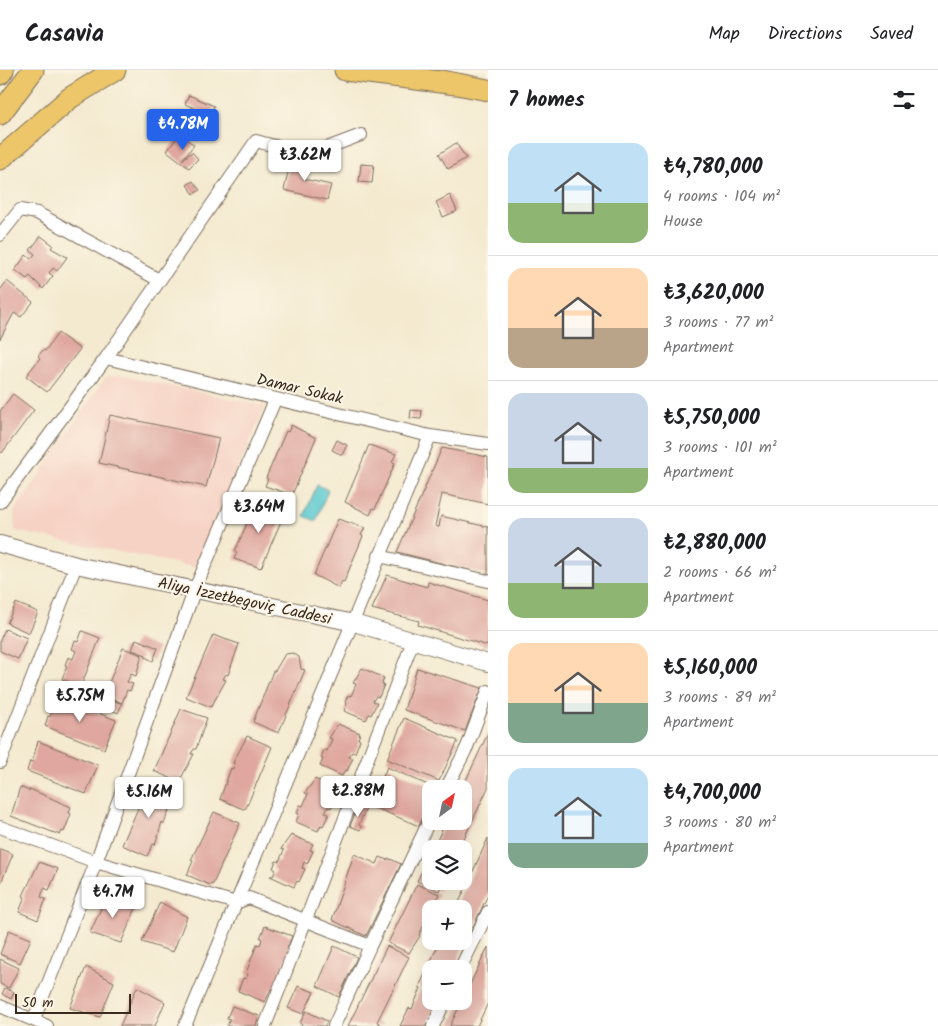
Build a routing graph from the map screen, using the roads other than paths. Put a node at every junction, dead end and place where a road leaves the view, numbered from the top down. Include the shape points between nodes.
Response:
1 (3, 70) edge
2 (33, 70) edge
3 (115, 70) edge
4 (345, 70) edge
5 (398, 70) edge
6 (0, 74) edge
7 (456, 84) junction
8 (488, 90) edge
9 (0, 114) edge
10 (361, 135) dead end
11 (0, 159) edge
12 (0, 235) edge
13 (159, 280) junction
14 (106, 358) junction
15 (276, 400) junction
16 (430, 436) junction
17 (488, 444) edge
18 (0, 502) edge
19 (0, 544) edge
20 (379, 556) junction
21 (76, 565) junction
22 (488, 581) edge
23 (195, 589) junction
24 (354, 623) junction
25 (413, 640) junction
26 (488, 663) edge
27 (488, 691) edge
28 (0, 762) edge
29 (450, 780) edge
30 (0, 827) edge
31 (425, 830) edge
32 (96, 862) junction
33 (236, 902) junction
34 (488, 912) edge
35 (307, 920) junction
36 (370, 946) junction
37 (464, 960) edge
38 (0, 1006) edge
39 (440, 1010) edge
40 (34, 1020) junction
41 (47, 1026) edge
42 (185, 1026) edge
43 (265, 1026) edge
44 (334, 1026) edge
45 (432, 1026) edge

1 - 6 highway
2 - 9 highway
3 - 11 highway via 70,98
4 - 7 highway
5 - 7 highway
7 - 8 highway
10 - 13 street via 308,155 256,140
12 - 13 street via 20,210 37,213
13 - 14 street
14 - 15 street, Damar Sokak
14 - 18 street
15 - 16 street, Damar Sokak
15 - 23 street
16 - 17 street, Damar Sokak
16 - 20 street
19 - 21 street, Aliya İzzetbegoviç Caddesi
20 - 22 street
20 - 24 street
21 - 23 street, Aliya İzzetbegoviç Caddesi
21 - 28 street
23 - 24 street, Aliya İzzetbegoviç Caddesi
23 - 32 street
24 - 25 street, Aliya İzzetbegoviç Caddesi
24 - 33 street
25 - 26 street, Aliya İzzetbegoviç Caddesi
25 - 35 street
27 - 29 street
30 - 32 street
31 - 36 street
32 - 33 street
32 - 40 street
33 - 35 street via 249,898
33 - 42 street
34 - 37 street
35 - 36 street
35 - 43 street
36 - 44 street
38 - 40 street
39 - 45 street
40 - 41 street

